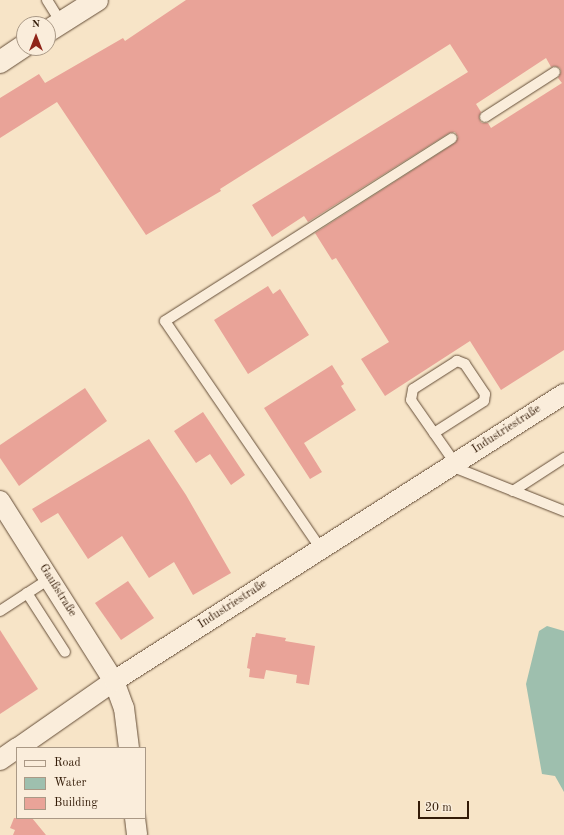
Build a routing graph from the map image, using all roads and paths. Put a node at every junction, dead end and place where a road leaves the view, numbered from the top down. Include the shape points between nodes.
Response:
1 (47, 0) edge
2 (96, 0) edge
3 (51, 16) edge
4 (56, 25) edge
5 (16, 51) edge
6 (0, 62) edge
7 (555, 72) dead end
8 (485, 117) dead end
9 (452, 138) dead end
10 (564, 394) edge
11 (434, 433) junction
12 (564, 458) edge
13 (453, 465) junction
14 (513, 491) junction
15 (0, 501) edge
16 (564, 511) edge
17 (321, 549) junction
18 (49, 579) junction
19 (27, 593) junction
20 (0, 611) edge
21 (65, 652) dead end
22 (114, 682) junction
23 (18, 747) edge
24 (129, 747) edge
25 (16, 749) edge
26 (0, 760) edge
27 (135, 819) edge
28 (137, 835) edge

1 - 3 lane
2 - 4 street
5 - 6 street
7 - 8 lane
9 - 17 lane via 165,321
10 - 13 street, Industriestraße
11 - 11 lane via 411,400 413,389 457,361 465,364 485,394 484,401
11 - 13 lane
12 - 14 lane
13 - 14 lane, Industriestraße
13 - 17 street, Industriestraße
14 - 16 lane, Industriestraße
15 - 18 street, Gaußstraße
17 - 22 street, Industriestraße
18 - 19 lane
18 - 22 street, Gaußstraße
19 - 20 lane
19 - 21 lane
22 - 23 street, Industriestraße
22 - 24 street, Gaußstraße via 124,708
25 - 26 street, Industriestraße
27 - 28 street

